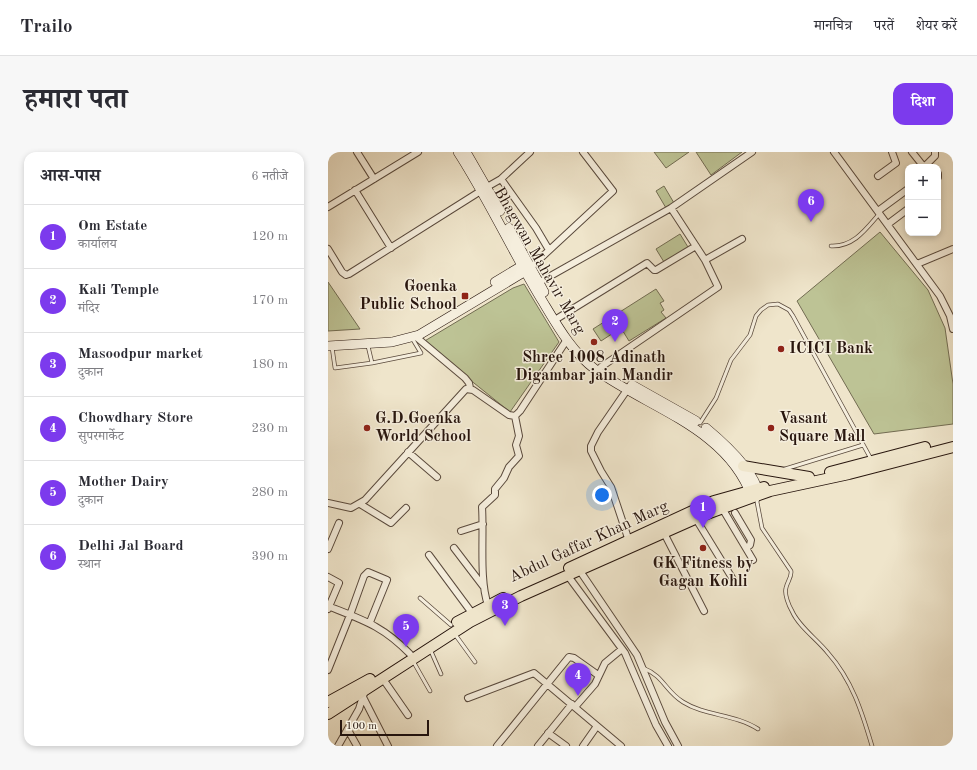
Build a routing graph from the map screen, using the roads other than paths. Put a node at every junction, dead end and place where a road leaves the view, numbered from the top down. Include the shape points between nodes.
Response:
1 (357, 152) edge
2 (418, 152) edge
3 (458, 152) edge
4 (466, 152) edge
5 (530, 152) edge
6 (583, 152) edge
7 (752, 152) edge
8 (834, 152) edge
9 (892, 152) edge
10 (912, 152) edge
11 (935, 152) edge
12 (922, 164) edge
13 (927, 164) edge
14 (878, 176) dead end
15 (374, 179) junction
16 (502, 179) junction
17 (484, 189) junction
18 (355, 190) junction
19 (905, 191) edge
20 (328, 207) edge
21 (671, 208) junction
22 (905, 211) edge
23 (879, 212) junction
24 (888, 224) junction
25 (742, 239) dead end
26 (696, 246) junction
27 (831, 246) dead end
28 (391, 248) junction
29 (328, 249) edge
30 (953, 249) edge
31 (549, 250) junction
32 (705, 260) junction
33 (917, 264) junction
34 (526, 267) junction
35 (538, 282) junction
36 (558, 318) junction
37 (953, 329) edge
38 (414, 337) junction
39 (566, 340) junction
40 (329, 344) edge
41 (367, 344) junction
42 (372, 363) junction
43 (601, 367) junction
44 (470, 388) junction
45 (629, 388) junction
46 (515, 416) junction
47 (700, 423) junction
48 (953, 440) edge
49 (863, 445) junction
50 (953, 447) edge
51 (408, 452) junction
52 (872, 461) junction
53 (743, 466) junction
54 (776, 472) junction
55 (437, 477) dead end
56 (809, 477) junction
57 (755, 494) junction
58 (328, 503) edge
59 (360, 504) junction
60 (406, 508) dead end
61 (722, 508) junction
62 (734, 513) dead end
63 (696, 519) junction
64 (339, 523) dead end
65 (483, 524) junction
66 (461, 531) dead end
67 (664, 533) junction
68 (630, 541) junction
69 (454, 548) dead end
70 (746, 548) junction
71 (328, 549) edge
72 (429, 555) dead end
73 (753, 560) dead end
74 (580, 571) junction
75 (568, 576) junction
76 (328, 577) edge
77 (734, 581) dead end
78 (483, 587) junction
79 (420, 598) dead end
80 (488, 605) junction
81 (328, 607) edge
82 (704, 611) dead end
83 (472, 613) junction
84 (350, 615) junction
85 (370, 622) junction
86 (452, 628) junction
87 (429, 648) junction
88 (622, 649) junction
89 (411, 657) junction
90 (475, 662) dead end
91 (643, 668) junction
92 (328, 670) edge
93 (441, 674) dead end
94 (598, 675) junction
95 (383, 678) junction
96 (547, 684) junction
97 (364, 690) junction
98 (430, 691) dead end
99 (468, 698) dead end
100 (328, 702) edge
101 (573, 706) junction
102 (328, 714) edge
103 (408, 715) dead end
104 (597, 726) junction
105 (758, 729) dead end
106 (348, 730) junction
107 (670, 733) junction
108 (548, 734) junction
109 (662, 737) junction
110 (338, 746) edge
111 (357, 746) edge
112 (388, 746) edge
113 (497, 746) edge
114 (538, 746) edge
115 (566, 746) edge
116 (583, 746) edge
117 (621, 746) edge
118 (668, 746) edge
119 (678, 746) edge
120 (872, 746) edge

1 - 15 street
2 - 15 street
3 - 17 street, Bhagwan Mahavir Marg
4 - 17 street, Bhagwan Mahavir Marg
5 - 16 street
6 - 31 street via 613,190
7 - 21 street
8 - 23 street
9 - 14 street via 896,162
10 - 12 street
11 - 13 street via 935,156
15 - 18 street
16 - 17 street
16 - 31 street
17 - 28 street
17 - 34 street, Bhagwan Mahavir Marg via 503,229
18 - 20 street
18 - 28 street
19 - 23 street
21 - 26 street
21 - 35 street
22 - 24 street
23 - 24 street
23 - 27 lane via 852,241 842,246
24 - 33 street
25 - 32 street
26 - 32 street
26 - 36 street via 656,270 648,263
28 - 29 street via 346,275
30 - 33 street
31 - 34 street
32 - 43 street via 718,285 717,289
33 - 37 street via 940,296
34 - 35 street, Bhagwan Mahavir Marg
34 - 38 street via 428,331
34 - 39 street, Bhagwan Mahavir Marg
34 - 40 street via 424,327 382,338
35 - 36 street, Bhagwan Mahavir Marg
36 - 43 street, Bhagwan Mahavir Marg via 579,347
38 - 41 street
38 - 42 lane via 421,353
38 - 44 street via 465,378
39 - 45 street, Bhagwan Mahavir Marg via 596,370
39 - 46 street
40 - 41 street
40 - 42 lane via 335,368
41 - 42 lane
43 - 45 street, Bhagwan Mahavir Marg
44 - 46 street via 509,415
44 - 51 street via 464,390
45 - 47 street, Bhagwan Mahavir Marg
45 - 57 street, Bhagwan Mahavir Marg via 709,438
45 - 68 street via 591,446 611,487
46 - 65 street via 519,456 495,489 495,494 482,507
47 - 49 lane via 716,398 730,360 750,335 758,313 768,305 778,304 794,316
47 - 53 street, Bhagwan Mahavir Marg via 726,446
48 - 52 main road, Abdul Gaffar Khan Marg
49 - 52 lane
49 - 54 lane
50 - 57 main road, Abdul Gaffar Khan Marg via 850,474
51 - 55 street
51 - 59 street
52 - 56 main road, Abdul Gaffar Khan Marg
53 - 54 main road
53 - 57 street, Bhagwan Mahavir Marg
54 - 56 main road
56 - 57 main road, Abdul Gaffar Khan Marg
57 - 61 main road, Abdul Gaffar Khan Marg
57 - 68 main road, Abdul Gaffar Khan Marg via 714,501
57 - 120 lane via 762,528 791,571 786,591 791,611 828,652 844,675 861,708
58 - 59 street via 351,508
59 - 60 street via 391,523
61 - 63 main road, Abdul Gaffar Khan Marg
61 - 70 street
62 - 70 street via 751,540
63 - 67 main road, Abdul Gaffar Khan Marg
63 - 77 street
64 - 71 street
65 - 66 street
65 - 78 street
67 - 74 main road, Abdul Gaffar Khan Marg
67 - 82 street
68 - 80 main road, Abdul Gaffar Khan Marg
69 - 78 street
70 - 73 street
72 - 83 street
74 - 75 main road, Abdul Gaffar Khan Marg
74 - 91 street via 632,646
75 - 86 main road, Abdul Gaffar Khan Marg
75 - 88 street
76 - 81 street via 339,583
78 - 80 street
79 - 86 lane
80 - 83 main road, Abdul Gaffar Khan Marg
81 - 84 street
83 - 86 main road, Abdul Gaffar Khan Marg
84 - 85 street
84 - 85 street via 364,576 366,572 370,572 387,580
84 - 92 street
85 - 89 street via 394,638
86 - 87 main road, Abdul Gaffar Khan Marg
86 - 89 main road, Abdul Gaffar Khan Marg
86 - 90 lane
87 - 89 main road, Abdul Gaffar Khan Marg
87 - 93 lane
88 - 94 street via 608,659
88 - 109 street
89 - 95 main road, Abdul Gaffar Khan Marg
89 - 97 main road, Abdul Gaffar Khan Marg
89 - 98 lane
91 - 105 lane via 657,675 673,695 688,705 745,721
91 - 107 street
94 - 96 street via 570,656
94 - 101 street via 595,684
95 - 97 main road, Abdul Gaffar Khan Marg
95 - 103 street
96 - 99 street via 537,675 530,674
96 - 101 street
96 - 113 street
97 - 100 main road, Abdul Gaffar Khan Marg
97 - 102 main road, Abdul Gaffar Khan Marg
97 - 106 street
97 - 112 street
101 - 104 street
101 - 108 street
104 - 116 street
104 - 117 street
106 - 110 street
106 - 111 street
107 - 109 street
107 - 119 street
108 - 114 street
108 - 115 street
109 - 118 street

